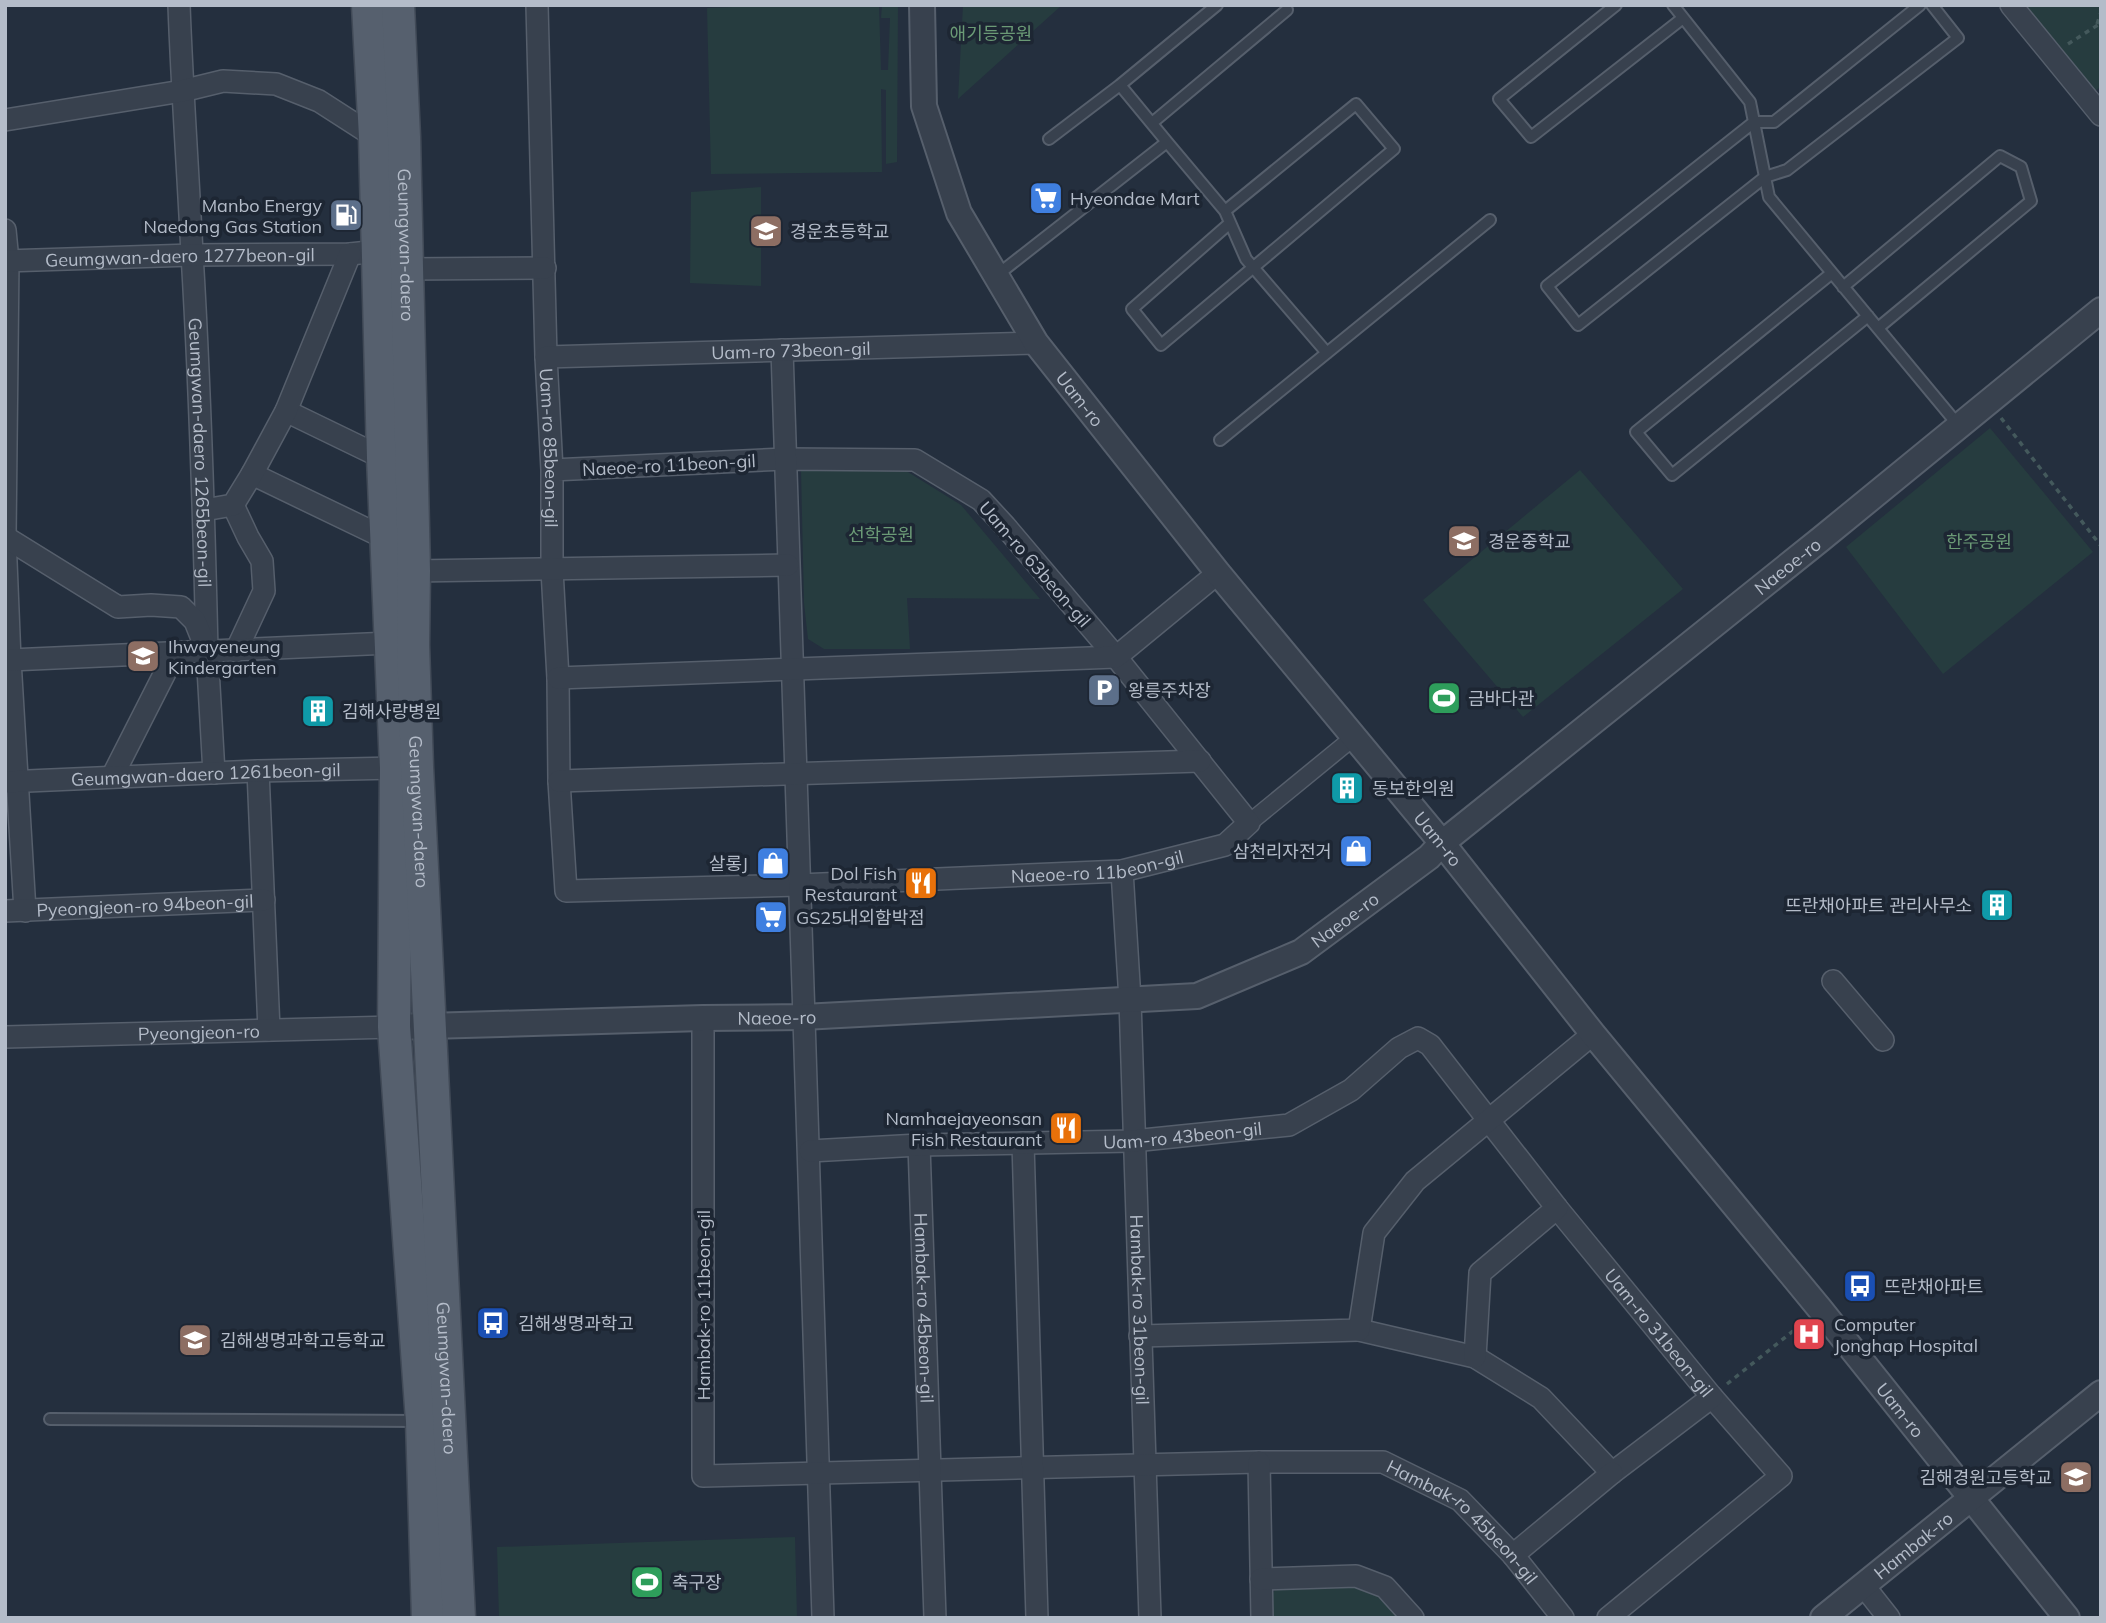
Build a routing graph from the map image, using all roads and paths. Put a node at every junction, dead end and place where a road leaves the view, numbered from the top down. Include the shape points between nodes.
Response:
1 (180, 5) edge
2 (368, 5) edge
3 (398, 5) edge
4 (537, 5) edge
5 (922, 5) edge
6 (1217, 5) edge
7 (1616, 5) edge
8 (1673, 5) edge
9 (1920, 5) edge
10 (1932, 5) edge
11 (2011, 5) edge
12 (1287, 10) dead end
13 (2101, 12) edge
14 (1683, 18) junction
15 (2099, 25) edge
16 (2051, 54) junction
17 (1120, 85) junction
18 (182, 91) junction
19 (2101, 115) edge
20 (5, 120) edge
21 (1754, 122) junction
22 (1152, 123) junction
23 (376, 137) junction
24 (1049, 139) dead end
25 (1167, 142) junction
26 (1765, 177) junction
27 (1225, 211) junction
28 (1490, 220) dead end
29 (1230, 223) junction
30 (5, 230) edge
31 (364, 252) junction
32 (192, 255) junction
33 (7, 261) edge
34 (545, 268) junction
35 (1253, 268) junction
36 (406, 269) junction
37 (1832, 273) junction
38 (996, 276) junction
39 (1843, 287) junction
40 (2101, 310) edge
41 (1868, 316) junction
42 (1878, 328) junction
43 (1036, 343) junction
44 (782, 350) junction
45 (1327, 353) junction
46 (546, 357) junction
47 (1988, 401) junction
48 (286, 411) junction
49 (1959, 426) junction
50 (1220, 440) dead end
51 (383, 458) junction
52 (785, 459) junction
53 (552, 470) junction
54 (253, 474) junction
55 (233, 505) junction
56 (204, 510) junction
57 (5, 537) edge
58 (387, 539) junction
59 (2101, 546) edge
60 (788, 565) junction
61 (552, 570) junction
62 (414, 571) junction
63 (1218, 573) junction
64 (390, 643) junction
65 (236, 650) junction
66 (207, 651) junction
67 (176, 653) junction
68 (1116, 657) junction
69 (10, 660) junction
70 (792, 668) junction
71 (558, 678) junction
72 (1354, 737) junction
73 (1200, 761) junction
74 (396, 768) junction
75 (258, 771) junction
76 (214, 773) junction
77 (795, 774) junction
78 (112, 778) junction
79 (559, 780) junction
80 (11, 782) edge
81 (1249, 823) junction
82 (1442, 843) junction
83 (1122, 871) junction
84 (799, 885) junction
85 (566, 891) joint
86 (264, 900) junction
87 (15, 911) edge
88 (1833, 981) dead end
89 (1130, 1000) junction
90 (803, 1017) junction
91 (703, 1018) junction
92 (430, 1025) junction
93 (394, 1027) junction
94 (269, 1030) junction
95 (1593, 1034) junction
96 (5, 1037) edge
97 (1883, 1040) dead end
98 (1489, 1120) junction
99 (1133, 1141) junction
100 (1023, 1143) junction
101 (919, 1145) junction
102 (810, 1151) junction
103 (1557, 1208) junction
104 (1819, 1309) junction
105 (1359, 1330) junction
106 (1140, 1336) junction
107 (1475, 1357) junction
108 (2101, 1393) edge
109 (1712, 1396) junction
110 (50, 1419) dead end
111 (422, 1421) junction
112 (1259, 1462) junction
113 (1144, 1466) junction
114 (1033, 1468) junction
115 (930, 1471) junction
116 (819, 1473) junction
117 (1612, 1473) junction
118 (1972, 1498) junction
119 (1513, 1555) junction
120 (1261, 1579) junction
121 (1863, 1585) junction
122 (428, 1618) edge
123 (458, 1618) edge
124 (823, 1618) edge
125 (935, 1618) edge
126 (1037, 1618) edge
127 (1150, 1618) edge
128 (1262, 1618) edge
129 (1413, 1618) edge
130 (1563, 1618) edge
131 (1608, 1618) edge
132 (1823, 1618) edge
133 (1889, 1618) edge
134 (2067, 1618) edge

1 - 18 street, Geumgwan-daero 1265beon-gil
2 - 23 main road, Geumgwan-daero
3 - 36 main road, Geumgwan-daero
4 - 34 street, Uam-ro 85beon-gil
5 - 38 street, Uam-ro via 924,106 958,213
6 - 17 lane
7 - 14 lane via 1499,99 1531,137
8 - 14 lane
9 - 21 lane via 1774,122
10 - 26 lane via 1958,37 1787,170
11 - 16 street
12 - 22 lane
13 - 15 path
14 - 21 lane via 1749,102
15 - 16 path
16 - 19 street
17 - 22 lane
17 - 24 lane
18 - 20 street
18 - 23 street via 223,81 276,84 319,101
18 - 32 street, Geumgwan-daero 1265beon-gil
21 - 26 lane
21 - 26 lane via 1547,286 1578,325
22 - 25 lane
23 - 31 main road, Geumgwan-daero
25 - 27 lane
25 - 38 lane
26 - 37 lane via 1769,197
27 - 29 lane
27 - 35 lane via 1356,104 1394,149
28 - 45 lane
29 - 35 lane
29 - 35 lane via 1132,309 1161,345
30 - 33 street
31 - 32 street, Geumgwan-daero 1277beon-gil
31 - 48 street
31 - 51 main road, Geumgwan-daero
32 - 33 street, Geumgwan-daero 1277beon-gil
32 - 56 street, Geumgwan-daero 1265beon-gil
33 - 57 street, Pyeongjeon-ro 94beon-gil
34 - 36 street
34 - 46 street, Uam-ro 85beon-gil
35 - 45 lane
36 - 62 main road, Geumgwan-daero
37 - 39 lane
37 - 41 lane via 1636,432 1672,475
38 - 43 street, Uam-ro
39 - 41 lane
39 - 42 lane via 2000,156 2021,167 2031,201
40 - 47 street, Naeoe-ro
41 - 42 lane
42 - 49 lane
43 - 44 street, Uam-ro 73beon-gil
43 - 63 street, Uam-ro
44 - 46 street, Uam-ro 73beon-gil
44 - 52 street
45 - 50 lane
46 - 53 street, Uam-ro 85beon-gil
47 - 49 street, Naeoe-ro
47 - 59 path
48 - 51 street
48 - 54 street
49 - 82 street, Naeoe-ro
51 - 58 main road, Geumgwan-daero
52 - 53 street, Naeoe-ro 11beon-gil
52 - 60 street
52 - 68 street, Uam-ro 63beon-gil via 915,460 981,500
53 - 61 street, Uam-ro 85beon-gil
54 - 55 street
54 - 58 street
55 - 56 street
55 - 65 street via 262,561 264,591
56 - 66 street, Geumgwan-daero 1265beon-gil
57 - 66 street via 118,607 181,607 195,621
57 - 69 street, Pyeongjeon-ro 94beon-gil
58 - 64 main road, Geumgwan-daero
60 - 61 street
60 - 70 street
61 - 62 street
61 - 71 street, Uam-ro 85beon-gil
62 - 92 main road, Geumgwan-daero via 414,685
63 - 68 street
63 - 72 street, Uam-ro
64 - 65 street
64 - 74 main road, Geumgwan-daero
65 - 66 street
66 - 67 street
66 - 76 street, Geumgwan-daero 1265beon-gil
67 - 69 street
67 - 78 street
68 - 70 street
68 - 73 street, Uam-ro 63beon-gil
69 - 80 street, Pyeongjeon-ro 94beon-gil
70 - 71 street
70 - 77 street
71 - 79 street, Uam-ro 85beon-gil
72 - 81 street, Naeoe-ro 11beon-gil
72 - 82 street, Uam-ro
73 - 77 street
73 - 81 street, Uam-ro 63beon-gil
74 - 75 street, Geumgwan-daero 1261beon-gil
74 - 93 main road, Geumgwan-daero
75 - 76 street, Geumgwan-daero 1261beon-gil
75 - 86 street
76 - 78 street, Geumgwan-daero 1261beon-gil
77 - 79 street
77 - 84 street
78 - 80 street, Geumgwan-daero 1261beon-gil
79 - 85 street, Uam-ro 85beon-gil
80 - 87 street, Pyeongjeon-ro 94beon-gil
81 - 83 street, Naeoe-ro 11beon-gil via 1225,845
82 - 89 street, Naeoe-ro via 1301,952 1196,996
82 - 95 street, Uam-ro
83 - 84 street, Naeoe-ro 11beon-gil
83 - 89 street, Hambak-ro 31beon-gil
84 - 85 street, Naeoe-ro 11beon-gil
84 - 90 street
86 - 87 street, Pyeongjeon-ro 94beon-gil
86 - 94 street
88 - 97 street
89 - 90 street, Naeoe-ro
89 - 99 street, Hambak-ro 31beon-gil
90 - 91 street, Naeoe-ro
90 - 102 street
91 - 92 street, Naeoe-ro
91 - 116 street, Hambak-ro 11beon-gil via 703,1476
92 - 93 street, Naeoe-ro
92 - 123 main road, Geumgwan-daero
93 - 94 street, Pyeongjeon-ro
93 - 111 main road, Geumgwan-daero
94 - 96 street, Pyeongjeon-ro
95 - 98 street
95 - 104 street, Uam-ro
98 - 99 street, Uam-ro 43beon-gil via 1430,1045 1418,1038 1399,1048 1350,1090 1289,1125
98 - 103 street, Uam-ro 31beon-gil
98 - 105 street via 1415,1181 1374,1233
99 - 100 street, Uam-ro 43beon-gil
99 - 106 street, Hambak-ro 31beon-gil
100 - 101 street, Uam-ro 43beon-gil
100 - 114 street
101 - 102 street, Uam-ro 43beon-gil
101 - 115 street, Hambak-ro 45beon-gil
102 - 116 street
103 - 107 street via 1480,1273
103 - 109 street, Uam-ro 31beon-gil
104 - 109 path
104 - 118 street, Uam-ro
105 - 106 street
105 - 107 street
106 - 113 street, Hambak-ro 31beon-gil
107 - 117 street via 1541,1398
108 - 118 street, Hambak-ro
109 - 117 street, Uam-ro 31beon-gil
109 - 131 street via 1781,1476
110 - 111 lane
111 - 122 main road, Geumgwan-daero
112 - 113 street, Hambak-ro 45beon-gil
112 - 119 street, Hambak-ro 45beon-gil via 1383,1462 1460,1500
112 - 120 street
113 - 114 street, Hambak-ro 45beon-gil
113 - 127 street, Hambak-ro 31beon-gil
114 - 115 street, Hambak-ro 45beon-gil
114 - 126 street
115 - 116 street, Hambak-ro 45beon-gil
115 - 125 street, Hambak-ro 45beon-gil
116 - 124 street
117 - 119 street, Uam-ro 31beon-gil
118 - 121 street, Hambak-ro
118 - 134 street, Uam-ro
119 - 130 street, Hambak-ro 45beon-gil
120 - 128 street
120 - 129 street via 1356,1576 1385,1587
121 - 132 street, Hambak-ro
121 - 133 street

